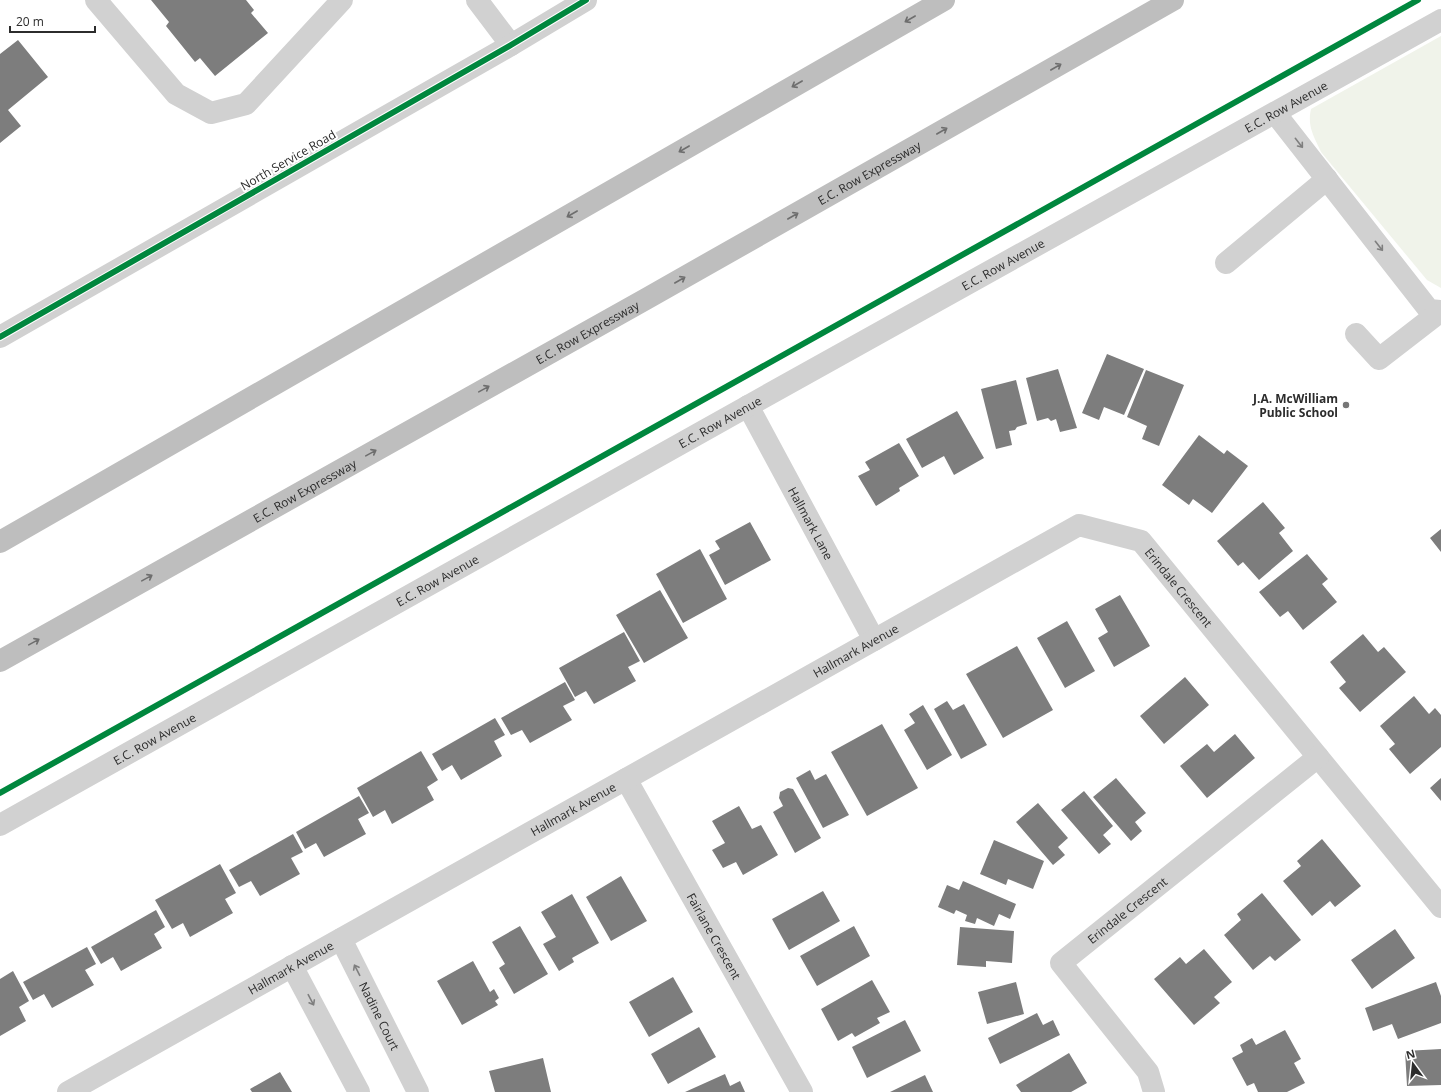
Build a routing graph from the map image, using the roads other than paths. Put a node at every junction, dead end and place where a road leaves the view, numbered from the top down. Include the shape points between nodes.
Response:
1 (96, 0) edge
2 (342, 0) edge
3 (477, 0) edge
4 (586, 0) edge
5 (944, 0) edge
6 (1174, 0) edge
7 (1441, 20) edge
8 (510, 45) junction
9 (1275, 112) junction
10 (1327, 179) junction
11 (1226, 263) dead end
12 (1441, 311) edge
13 (1356, 334) dead end
14 (0, 337) edge
15 (748, 406) junction
16 (1079, 525) joint
17 (0, 542) edge
18 (874, 640) junction
19 (0, 661) edge
20 (1318, 757) junction
21 (626, 779) junction
22 (0, 825) edge
23 (1441, 907) edge
24 (341, 939) junction
25 (292, 966) junction
26 (68, 1092) edge
27 (359, 1092) edge
28 (418, 1092) edge
29 (802, 1092) edge
30 (1154, 1092) edge

1 - 2 street via 176,94 211,113 246,104
3 - 8 street
4 - 8 street, North Service Road
5 -> 17 highway
19 -> 6 highway, E.C. Row Expressway
7 - 9 street, E.C. Row Avenue
8 - 14 street, North Service Road
9 -> 10 street
9 - 15 street, E.C. Row Avenue
10 - 11 street
10 -> 12 street via 1429,310
12 - 13 street via 1379,360
15 - 18 street, Hallmark Lane
15 - 22 street, E.C. Row Avenue
16 - 18 street, Hallmark Avenue
16 - 20 street, Erindale Crescent via 1141,541
18 - 21 street, Hallmark Avenue
20 - 23 street, Erindale Crescent
20 - 30 street, Erindale Crescent via 1061,963 1148,1072
21 - 24 street, Hallmark Avenue
21 - 29 street, Fairlane Crescent
24 - 25 street, Hallmark Avenue
28 -> 24 street, Nadine Court
25 - 26 street, Hallmark Avenue
25 -> 27 street

